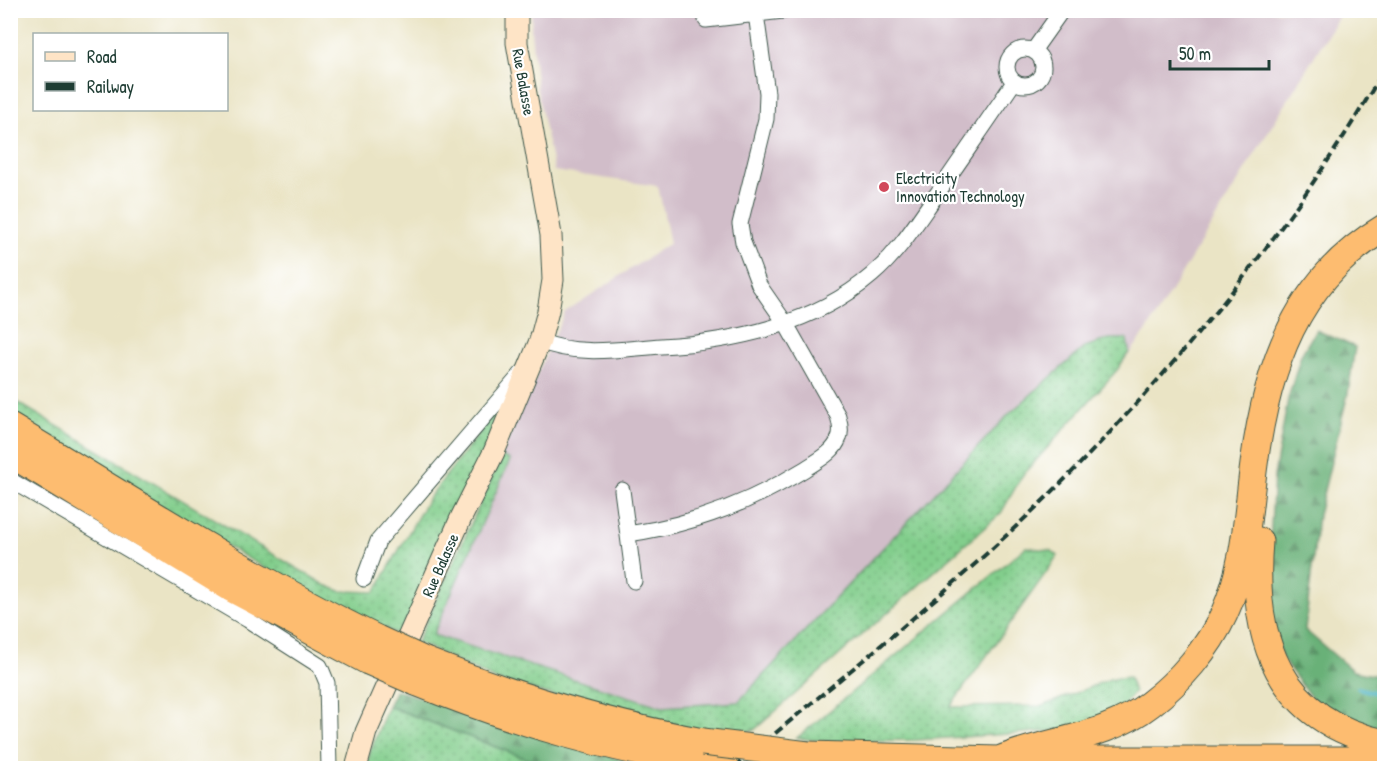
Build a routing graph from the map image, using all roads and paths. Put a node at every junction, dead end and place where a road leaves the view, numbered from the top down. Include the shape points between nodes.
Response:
1 (517, 10) edge
2 (792, 10) edge
3 (1062, 10) edge
4 (756, 14) junction
5 (706, 20) dead end
6 (1033, 51) junction
7 (1014, 82) junction
8 (1384, 228) edge
9 (1384, 243) edge
10 (786, 324) junction
11 (540, 341) junction
12 (530, 364) junction
13 (10, 427) edge
14 (10, 453) edge
15 (10, 480) edge
16 (622, 490) dead end
17 (628, 534) junction
18 (363, 579) dead end
19 (634, 581) dead end
20 (373, 650) junction
21 (420, 672) junction
22 (1384, 743) edge
23 (999, 760) junction
24 (1384, 760) edge
25 (329, 768) edge
26 (356, 768) edge
27 (726, 768) edge

1 - 11 street, Rue Balasse via 517,43 551,234 553,280
2 - 4 street
3 - 6 street
4 - 5 street
4 - 10 street via 767,93 766,119 740,224 755,276
6 - 7 street via 1021,50 1011,56 1008,72
6 - 7 street via 1042,65 1040,76 1031,84
7 - 10 street via 889,259 849,291
8 - 23 highway via 1332,268 1283,342 1264,407 1237,577 1224,615 1201,652 1149,705 1121,722 1088,736 1025,749
9 - 22 highway via 1338,280 1306,322 1293,347 1274,411 1266,465 1257,598 1268,648 1294,694 1342,729
10 - 11 street via 747,335 675,346 576,351
10 - 17 street via 838,416 841,427 834,448 774,488 727,510
11 - 12 street, Rue Balasse
12 - 18 street, Rue Balasse via 378,541
12 - 26 street, Rue Balasse via 366,732
13 - 20 highway via 308,605
14 - 20 highway via 231,588
15 - 25 street via 320,666 327,683
16 - 17 street
17 - 19 street
20 - 21 highway, bridge
21 - 23 highway, bridge via 639,730 704,742 862,759
21 - 27 highway via 491,712 565,736
23 - 24 highway

